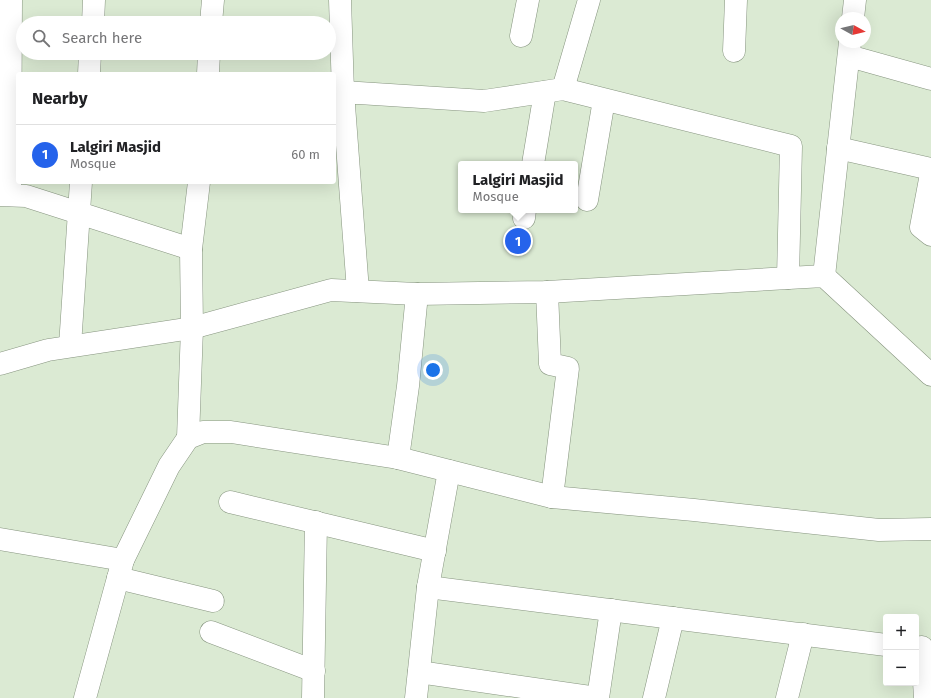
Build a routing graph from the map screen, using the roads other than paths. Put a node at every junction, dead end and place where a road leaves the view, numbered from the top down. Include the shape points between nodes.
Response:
1 (11, 0) edge
2 (94, 0) edge
3 (213, 0) edge
4 (340, 0) edge
5 (528, 0) edge
6 (589, 0) edge
7 (736, 0) edge
8 (855, 0) edge
9 (854, 12) edge
10 (93, 16) edge
11 (212, 16) edge
12 (521, 36) dead end
13 (850, 49) edge
14 (734, 51) dead end
15 (90, 60) edge
16 (209, 60) edge
17 (89, 72) edge
18 (208, 72) edge
19 (931, 79) edge
20 (6, 88) edge
21 (554, 91) junction
22 (343, 92) junction
23 (604, 100) junction
24 (838, 148) junction
25 (534, 161) edge
26 (931, 169) edge
27 (931, 174) edge
28 (81, 184) edge
29 (199, 184) edge
30 (5, 195) edge
31 (587, 200) dead end
32 (78, 213) junction
33 (931, 235) edge
34 (191, 249) junction
35 (824, 276) junction
36 (788, 278) junction
37 (358, 291) junction
38 (547, 292) junction
39 (417, 294) junction
40 (192, 328) junction
41 (70, 346) junction
42 (0, 364) edge
43 (931, 375) edge
44 (188, 438) junction
45 (398, 458) junction
46 (450, 471) junction
47 (552, 497) junction
48 (230, 502) dead end
49 (316, 522) junction
50 (931, 530) edge
51 (0, 539) edge
52 (435, 551) junction
53 (120, 569) junction
54 (428, 587) junction
55 (213, 601) dead end
56 (611, 610) junction
57 (672, 618) junction
58 (211, 632) dead end
59 (804, 634) junction
60 (883, 645) edge
61 (923, 647) edge
62 (314, 671) junction
63 (419, 672) junction
64 (547, 694) edge
65 (85, 698) edge
66 (313, 698) edge
67 (416, 698) edge
68 (597, 698) edge
69 (654, 698) edge
70 (787, 698) edge
71 (925, 698) edge

1 - 20 street
2 - 10 street
3 - 11 street
4 - 22 street
5 - 12 street
6 - 21 street
7 - 14 street
8 - 9 street
13 - 19 street
13 - 24 street
15 - 17 street
16 - 18 street
20 - 30 street
21 - 22 street via 484,101
21 - 23 street
21 - 25 street
22 - 37 street
23 - 31 street
23 - 36 street via 791,146
24 - 26 street
24 - 35 street
27 - 33 street via 921,227
28 - 32 street
29 - 34 street
30 - 32 street via 26,196
32 - 34 street
32 - 41 street
34 - 40 street
35 - 36 street
35 - 43 street
36 - 38 street
37 - 39 street
37 - 40 street via 331,290
38 - 39 street
38 - 47 street via 550,364 568,368
39 - 45 street
40 - 41 street
40 - 44 street
41 - 42 street
44 - 45 street via 203,432 231,432
44 - 53 street via 169,466
45 - 46 street
46 - 47 street
46 - 52 street
47 - 50 street via 879,530
48 - 49 street
49 - 52 street
49 - 62 street
51 - 53 street
52 - 54 street
53 - 55 street
53 - 65 street
54 - 56 street
54 - 63 street
56 - 57 street
56 - 68 street
57 - 59 street
57 - 69 street
58 - 62 street
59 - 60 street
59 - 70 street
61 - 71 street
62 - 66 street
63 - 64 street
63 - 67 street
64 - 68 street

